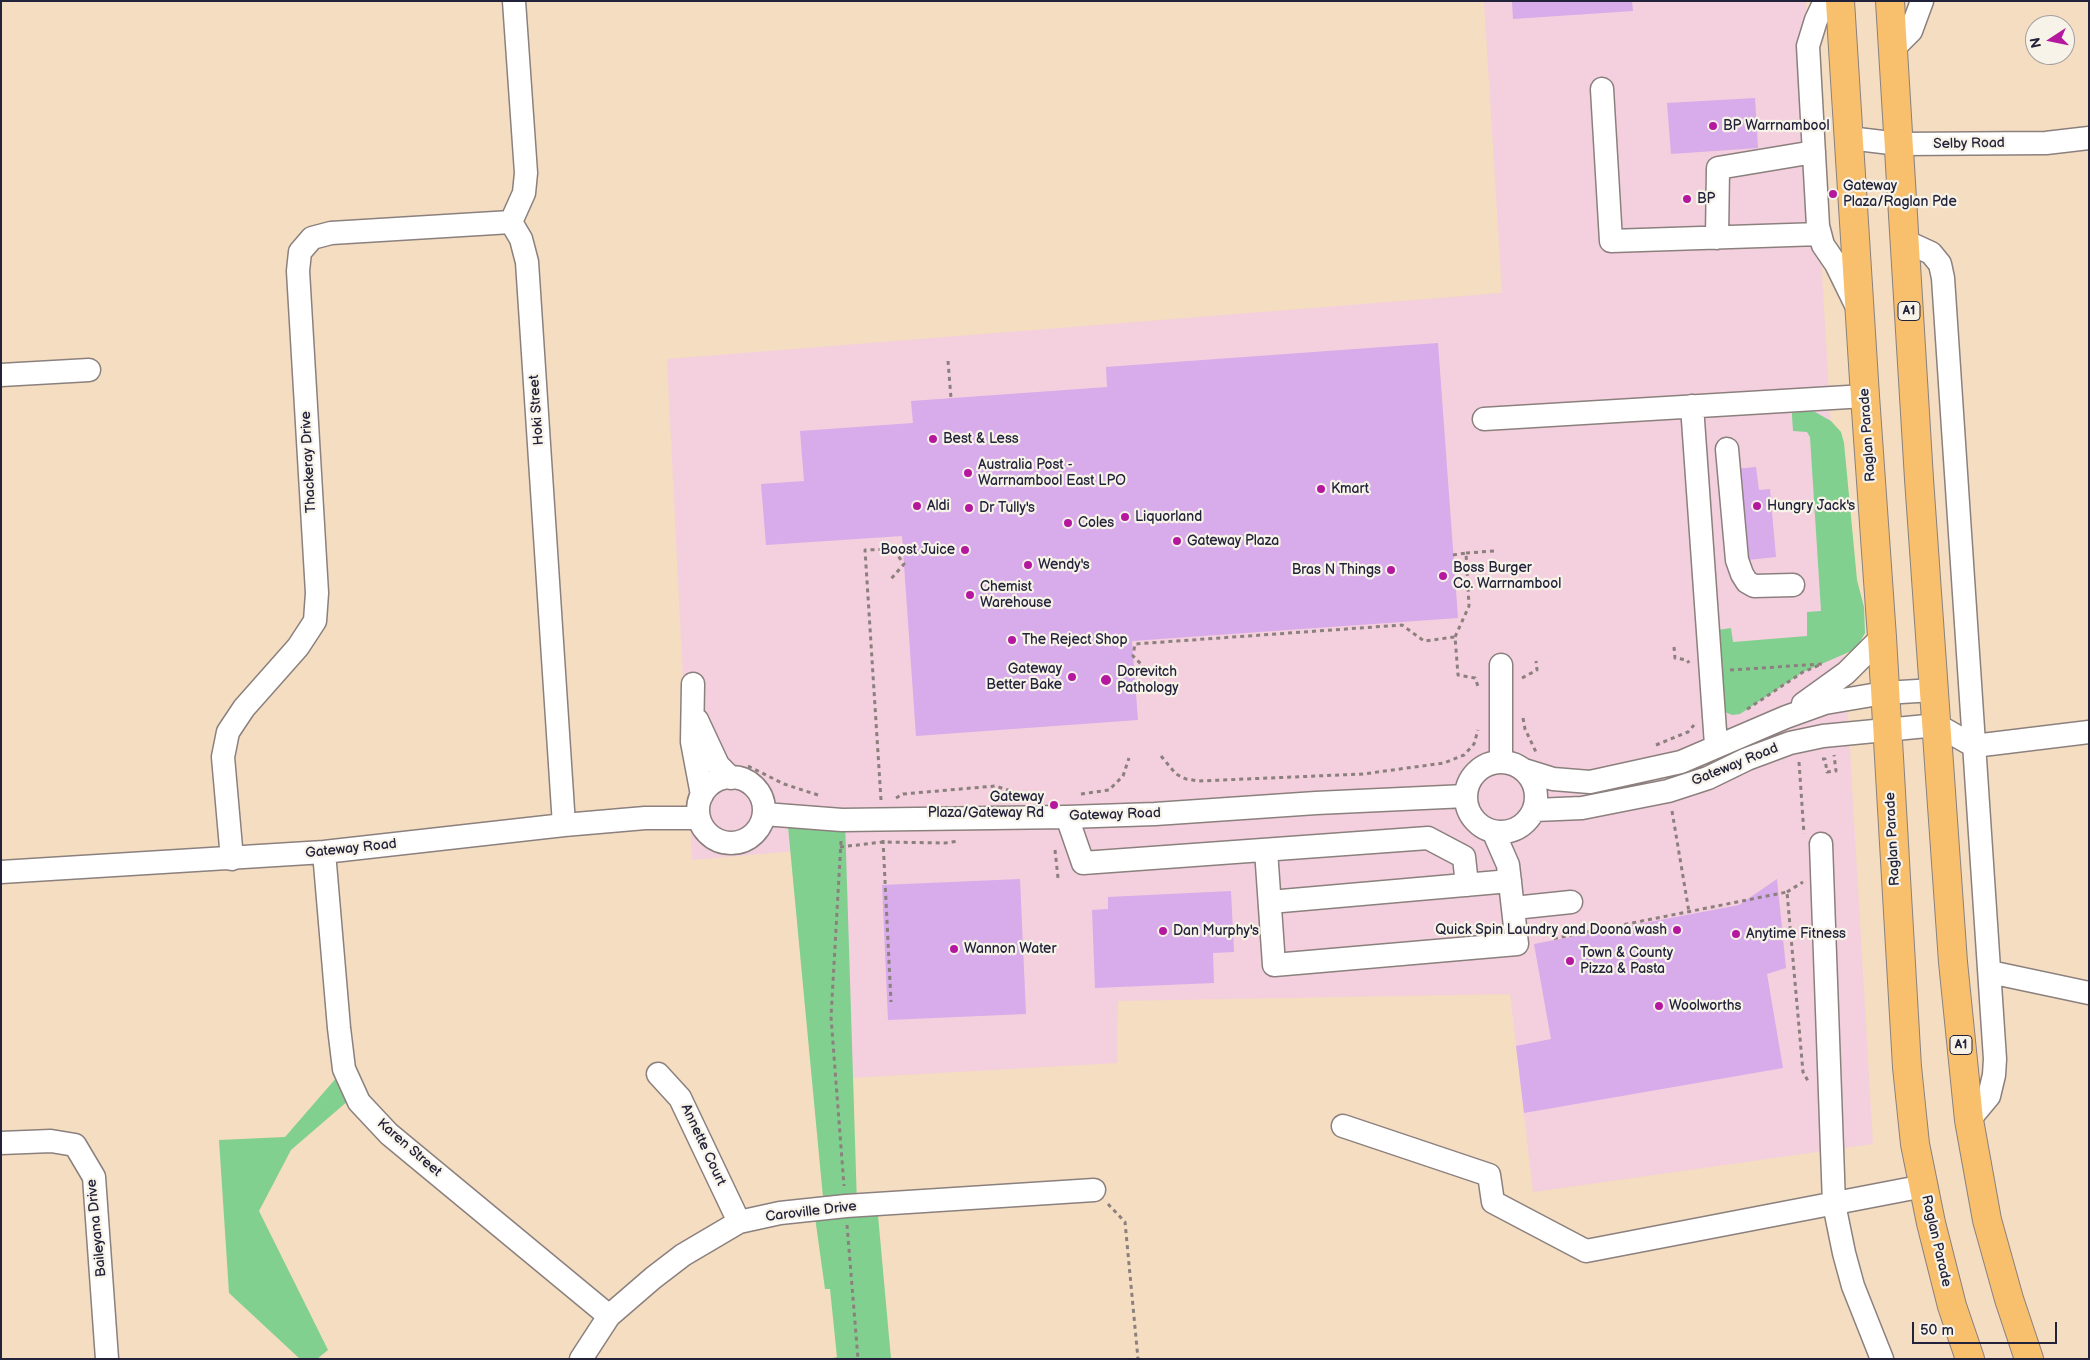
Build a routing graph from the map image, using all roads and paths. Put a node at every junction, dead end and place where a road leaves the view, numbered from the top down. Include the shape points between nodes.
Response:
1 (514, 1) edge
2 (1825, 1) edge
3 (1840, 1) edge
4 (1890, 1) edge
5 (1922, 1) edge
6 (1893, 49) junction
7 (1602, 89) dead end
8 (1849, 138) junction
9 (2089, 138) edge
10 (1899, 144) junction
11 (1814, 152) junction
12 (511, 222) junction
13 (1820, 234) junction
14 (1717, 238) junction
15 (1905, 241) junction
16 (1860, 313) junction
17 (948, 361) dead end
18 (89, 370) dead end
19 (1, 375) edge
20 (1865, 396) junction
21 (951, 398) dead end
22 (1692, 406) junction
23 (1484, 420) dead end
24 (1727, 449) dead end
25 (1494, 551) dead end
26 (1466, 553) junction
27 (1453, 554) dead end
28 (890, 580) dead end
29 (1794, 585) dead end
30 (1882, 636) junction
31 (1455, 638) junction
32 (1536, 661) dead end
33 (1501, 665) dead end
34 (1146, 670) dead end
35 (1728, 670) dead end
36 (693, 684) dead end
37 (1521, 687) dead end
38 (1934, 690) junction
39 (1884, 693) junction
40 (1479, 696) dead end
41 (692, 710) junction
42 (1523, 713) dead end
43 (1740, 714) dead end
44 (1786, 717) junction
45 (1697, 718) dead end
46 (1479, 721) dead end
47 (1937, 725) junction
48 (1525, 729) junction
49 (1886, 729) junction
50 (1478, 730) junction
51 (1501, 730) junction
52 (2089, 732) edge
53 (1716, 745) junction
54 (1653, 746) dead end
55 (1974, 746) junction
56 (1834, 749) dead end
57 (1161, 756) dead end
58 (1129, 758) dead end
59 (1808, 760) dead end
60 (1817, 760) dead end
61 (1501, 762) junction
62 (1532, 764) junction
63 (724, 771) junction
64 (702, 795) junction
65 (1072, 795) dead end
66 (1466, 796) junction
67 (825, 798) dead end
68 (1025, 799) dead end
69 (1535, 810) junction
70 (882, 813) junction
71 (764, 814) junction
72 (1095, 816) junction
73 (1067, 817) junction
74 (699, 818) junction
75 (842, 820) junction
76 (564, 825) junction
77 (1675, 827) dead end
78 (1519, 828) junction
79 (1494, 833) junction
80 (961, 841) dead end
81 (1812, 841) joint
82 (883, 842) junction
83 (1055, 845) dead end
84 (840, 847) junction
85 (1266, 850) junction
86 (324, 852) junction
87 (232, 859) junction
88 (1083, 863) junction
89 (1, 872) edge
90 (1509, 873) junction
91 (1058, 878) dead end
92 (1466, 885) junction
93 (1270, 902) junction
94 (1571, 902) dead end
95 (1546, 905) junction
96 (1514, 908) junction
97 (1689, 912) junction
98 (1990, 972) junction
99 (2089, 993) edge
100 (891, 1002) dead end
101 (658, 1074) dead end
102 (1810, 1085) dead end
103 (1969, 1120) junction
104 (1343, 1126) dead end
105 (1, 1143) edge
106 (1924, 1186) junction
107 (1094, 1190) joint
108 (1834, 1204) junction
109 (846, 1206) junction
110 (739, 1222) junction
111 (609, 1316) junction
112 (107, 1359) edge
113 (581, 1359) edge
114 (858, 1359) edge
115 (1138, 1359) edge
116 (1882, 1359) edge
117 (1970, 1359) edge
118 (2029, 1359) edge

1 - 12 street via 526,173 524,193
2 - 11 street, Raglan Parade via 1808,46
3 - 8 highway, Raglan Parade
4 - 6 highway, A1
5 - 6 street via 1911,31
6 - 10 highway, A1
7 - 14 street via 1611,242
8 - 10 street, Selby Road
8 - 16 highway, Raglan Parade
9 - 10 street, Selby Road via 2046,143
10 - 15 highway, A1
11 - 13 street, Raglan Parade
11 - 14 street via 1718,168
12 - 76 street, Hoki Street via 521,239 527,262
12 - 87 street, Thackeray Drive via 331,234 312,238 300,252 298,271 317,593 314,621 298,647 244,708 228,732 223,757
13 - 14 street
13 - 16 street, Raglan Parade
15 - 38 highway, A1
15 - 55 street via 1931,253 1940,264 1943,278
16 - 20 highway, Raglan Parade
17 - 21 path
18 - 19 street
20 - 22 street
20 - 30 highway, Raglan Parade
22 - 23 street
22 - 53 street
24 - 29 street via 1737,560 1742,574 1754,586
25 - 26 path
26 - 27 path
26 - 31 path via 1469,606
28 - 70 path via 904,564 893,549 865,550
30 - 39 highway, Raglan Parade
30 - 44 street, Gateway Road via 1846,674
31 - 34 path via 1424,641 1402,625 1135,644 1133,656
31 - 40 path via 1458,675 1475,678
32 - 37 path via 1537,670 1521,678
33 - 51 street
35 - 43 path via 1822,664 1803,672
36 - 41 street
38 - 39 street, Gateway Road
38 - 47 highway, A1
39 - 44 street, Gateway Road via 1825,703
39 - 49 highway, Raglan Parade
41 - 63 street
41 - 64 street via 692,742
42 - 48 path
44 - 53 street, Gateway Road
45 - 54 path via 1688,732
46 - 50 path
47 - 49 street, Gateway Road
47 - 55 street
47 - 103 highway, A1
48 - 51 path
48 - 62 path via 1532,748
49 - 69 street, Gateway Road via 1790,743 1708,778 1668,791 1582,808
49 - 106 highway, Raglan Parade via 1907,1067 1915,1144
50 - 51 path
50 - 57 path via 1474,744 1464,755 1444,763 1363,774 1199,781 1176,774
51 - 61 street
52 - 55 street
53 - 62 street, Gateway Road via 1682,762 1590,782 1553,780
55 - 98 street
56 - 60 path via 1836,771 1826,772 1825,759
58 - 65 path via 1123,776 1109,790
59 - 81 path via 1799,761
61 - 62 street
61 - 66 street via 1490,763 1477,772 1468,785
62 - 69 street via 1537,795
63 - 64 street
63 - 67 path via 726,754 784,784
63 - 71 street via 746,781 758,792
64 - 74 street
66 - 72 street, Gateway Road
66 - 79 street via 1473,820
68 - 70 path via 995,786 903,794 890,802
69 - 78 street
70 - 73 street, Gateway Road
70 - 75 street, Gateway Road
70 - 82 path
71 - 74 street via 762,823 750,838 733,844 708,834
71 - 75 street, Gateway Road
72 - 73 street, Gateway Road
72 - 88 street
73 - 88 street
74 - 76 street, Gateway Road via 645,818
75 - 84 path
76 - 86 street, Gateway Road
77 - 97 path
78 - 79 street via 1507,833
78 - 90 street
79 - 90 street
80 - 82 path
81 - 108 street
82 - 84 path
82 - 100 path
83 - 91 path
84 - 109 path via 831,1017
85 - 88 street
85 - 92 street via 1428,838 1464,857
85 - 93 street
86 - 87 street, Gateway Road
86 - 111 street, Karen Street via 338,1028 344,1069 359,1102 389,1134
87 - 89 street, Gateway Road
90 - 92 street
90 - 96 street
92 - 93 street
93 - 96 street via 1274,965 1517,944
94 - 95 street
95 - 96 street
95 - 97 path via 1552,939
97 - 102 path via 1787,892 1803,1072
98 - 99 street
98 - 103 street via 1994,1075 1988,1096
101 - 110 street, Annette Court via 680,1098
103 - 118 highway, A1 via 1988,1220
104 - 108 street via 1489,1175 1492,1202 1586,1251
105 - 112 street, Baileyana Drive via 51,1141 75,1145 94,1176
106 - 108 street
106 - 117 highway, Raglan Parade via 1952,1306
107 - 109 street, Caroville Drive
107 - 115 path via 1125,1222
108 - 116 street via 1853,1286
109 - 110 street, Caroville Drive via 780,1213
109 - 114 path
110 - 111 street, Caroville Drive via 683,1255
111 - 113 street, Caroville Drive

